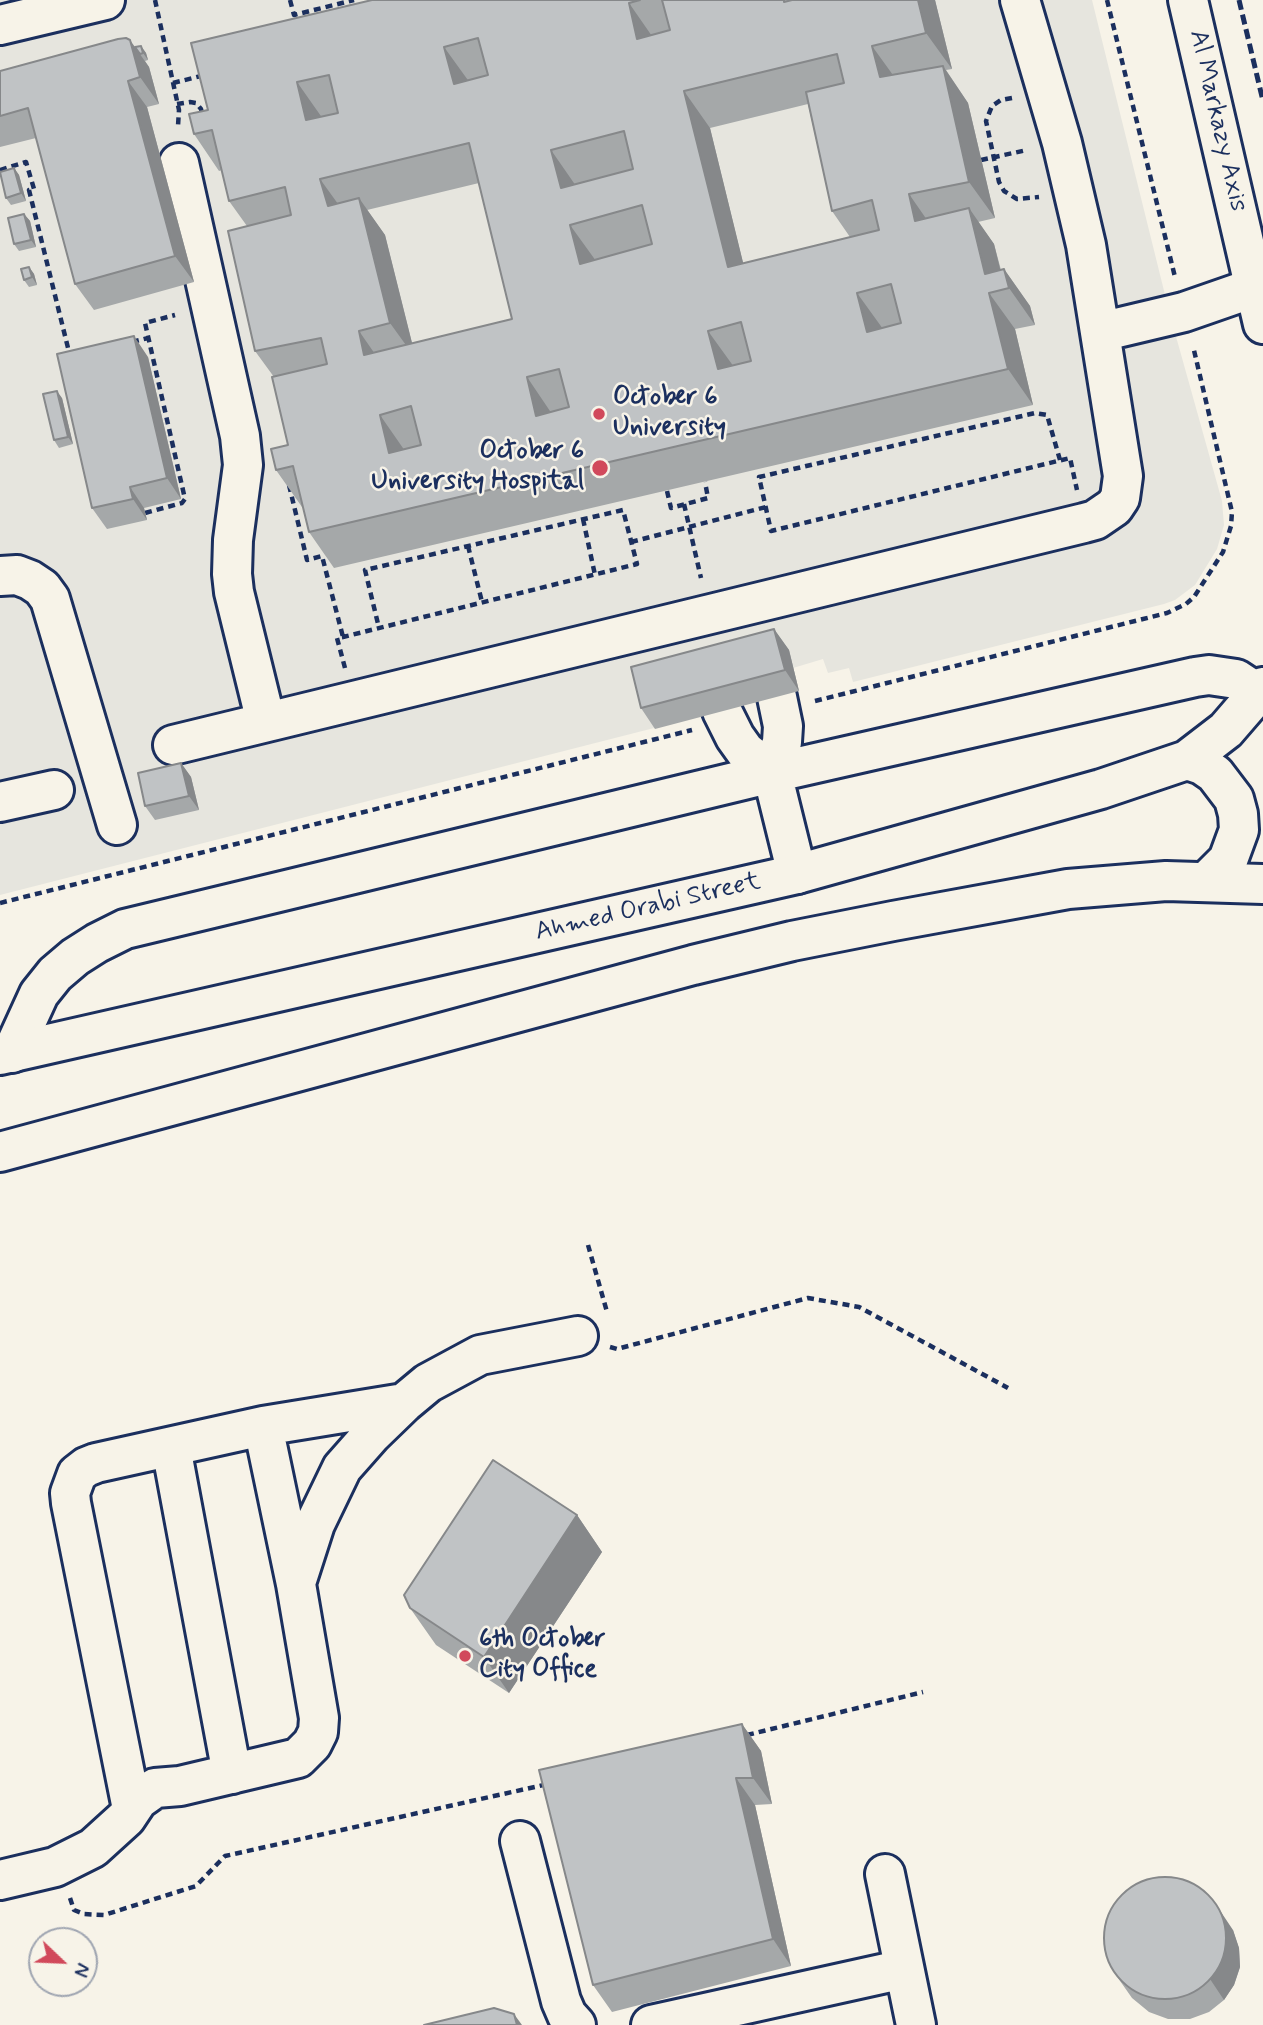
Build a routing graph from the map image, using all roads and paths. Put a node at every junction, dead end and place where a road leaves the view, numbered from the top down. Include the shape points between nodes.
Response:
1 (105, 0) edge
2 (155, 0) edge
3 (290, 0) edge
4 (354, 0) edge
5 (1020, 0) edge
6 (1188, 0) edge
7 (0, 25) edge
8 (214, 73) edge
9 (173, 83) junction
10 (1001, 100) dead end
11 (1014, 153) dead end
12 (994, 158) junction
13 (981, 160) dead end
14 (179, 163) joint
15 (0, 170) edge
16 (1022, 200) dead end
17 (1256, 287) junction
18 (178, 314) dead end
19 (1263, 324) edge
20 (1100, 332) junction
21 (148, 338) junction
22 (122, 345) edge
23 (71, 357) edge
24 (288, 481) edge
25 (705, 482) edge
26 (667, 491) edge
27 (684, 504) junction
28 (766, 507) junction
29 (145, 513) dead end
30 (583, 519) junction
31 (690, 527) junction
32 (631, 542) junction
33 (468, 546) junction
34 (595, 575) junction
35 (0, 576) edge
36 (482, 602) junction
37 (750, 604) junction
38 (703, 615) junction
39 (379, 628) junction
40 (343, 637) junction
41 (762, 643) edge
42 (707, 657) edge
43 (1261, 691) edge
44 (777, 697) edge
45 (353, 700) junction
46 (724, 716) joint
47 (266, 722) junction
48 (173, 745) dead end
49 (1187, 760) junction
50 (772, 773) junction
51 (54, 790) dead end
52 (0, 803) edge
53 (117, 825) dead end
54 (797, 874) junction
55 (1206, 882) junction
56 (1263, 884) edge
57 (0, 903) edge
58 (6, 1054) edge
59 (0, 1152) edge
60 (588, 1245) dead end
61 (600, 1332) junction
62 (617, 1349) junction
63 (1008, 1388) dead end
64 (404, 1403) junction
65 (263, 1426) junction
66 (171, 1447) junction
67 (296, 1584) junction
68 (923, 1692) dead end
69 (736, 1738) edge
70 (232, 1774) junction
71 (548, 1784) edge
72 (180, 1786) junction
73 (132, 1809) junction
74 (520, 1841) dead end
75 (885, 1874) dead end
76 (0, 1880) edge
77 (66, 1889) junction
78 (0, 1904) edge
79 (904, 1969) junction
80 (576, 2025) edge
81 (651, 2025) edge
82 (916, 2025) edge

1 - 7 main road
2 - 9 path
3 - 4 path via 294,15
5 - 20 main road via 1069,167
6 - 17 main road, Al Markazy Axis
8 - 9 path
9 - 14 path
10 - 12 path via 992,106 986,121
11 - 12 path
12 - 13 path
12 - 16 path via 1004,191
14 - 47 main road via 240,436 243,465 232,574
15 - 23 path via 26,162
17 - 19 main road, Al Markazy Axis
17 - 20 main road via 1184,312
18 - 21 path via 145,323
20 - 37 main road via 1123,476 1120,498 1105,515
21 - 22 path
21 - 29 path via 185,499
24 - 40 path via 307,560 322,556
25 - 27 path via 708,498
26 - 27 path via 671,508
27 - 31 path
28 - 28 path via 771,531 1060,460 1047,415 1035,413 759,477
28 - 31 path
30 - 32 path via 622,510
30 - 33 path
30 - 34 path
31 - 32 path
31 - 38 path
32 - 34 path via 637,564
33 - 36 path
33 - 39 path via 365,570
34 - 36 path
35 - 53 main road via 30,580 50,599
36 - 39 path
37 - 38 main road
37 - 41 main road
38 - 42 main road
38 - 45 main road
39 - 40 path
40 - 45 path via 337,638
43 - 49 main road, Ahmed Orabi Street via 1226,730
43 - 50 main road via 1236,679 1195,677
44 - 50 main road via 782,742
45 - 47 main road
46 - 50 main road via 745,751
46 - 57 path
47 - 48 main road
49 - 54 main road, Ahmed Orabi Street via 1101,789
49 - 55 main road via 1220,779 1238,814 1232,853
50 - 54 main road
50 - 58 main road via 125,929 55,974
51 - 52 main road
54 - 58 main road, Ahmed Orabi Street
55 - 56 main road
55 - 59 main road via 1068,890 792,941
60 - 61 path
61 - 62 path
61 - 62 path
61 - 64 main road via 480,1355 428,1383
62 - 63 path via 808,1298 859,1307
64 - 65 main road
64 - 67 main road via 342,1468 315,1524
65 - 66 main road
65 - 67 main road
66 - 70 main road
66 - 73 main road via 86,1467 77,1474 70,1493
67 - 70 main road via 318,1732 298,1758
68 - 69 path
70 - 72 main road
71 - 77 path via 225,1856 196,1886 104,1915 74,1910
72 - 73 main road via 155,1788
72 - 77 main road via 134,1848 100,1873
73 - 76 main road via 111,1835 75,1859
74 - 80 main road via 561,2001
75 - 79 main road
77 - 78 main road
79 - 81 main road
79 - 82 main road

